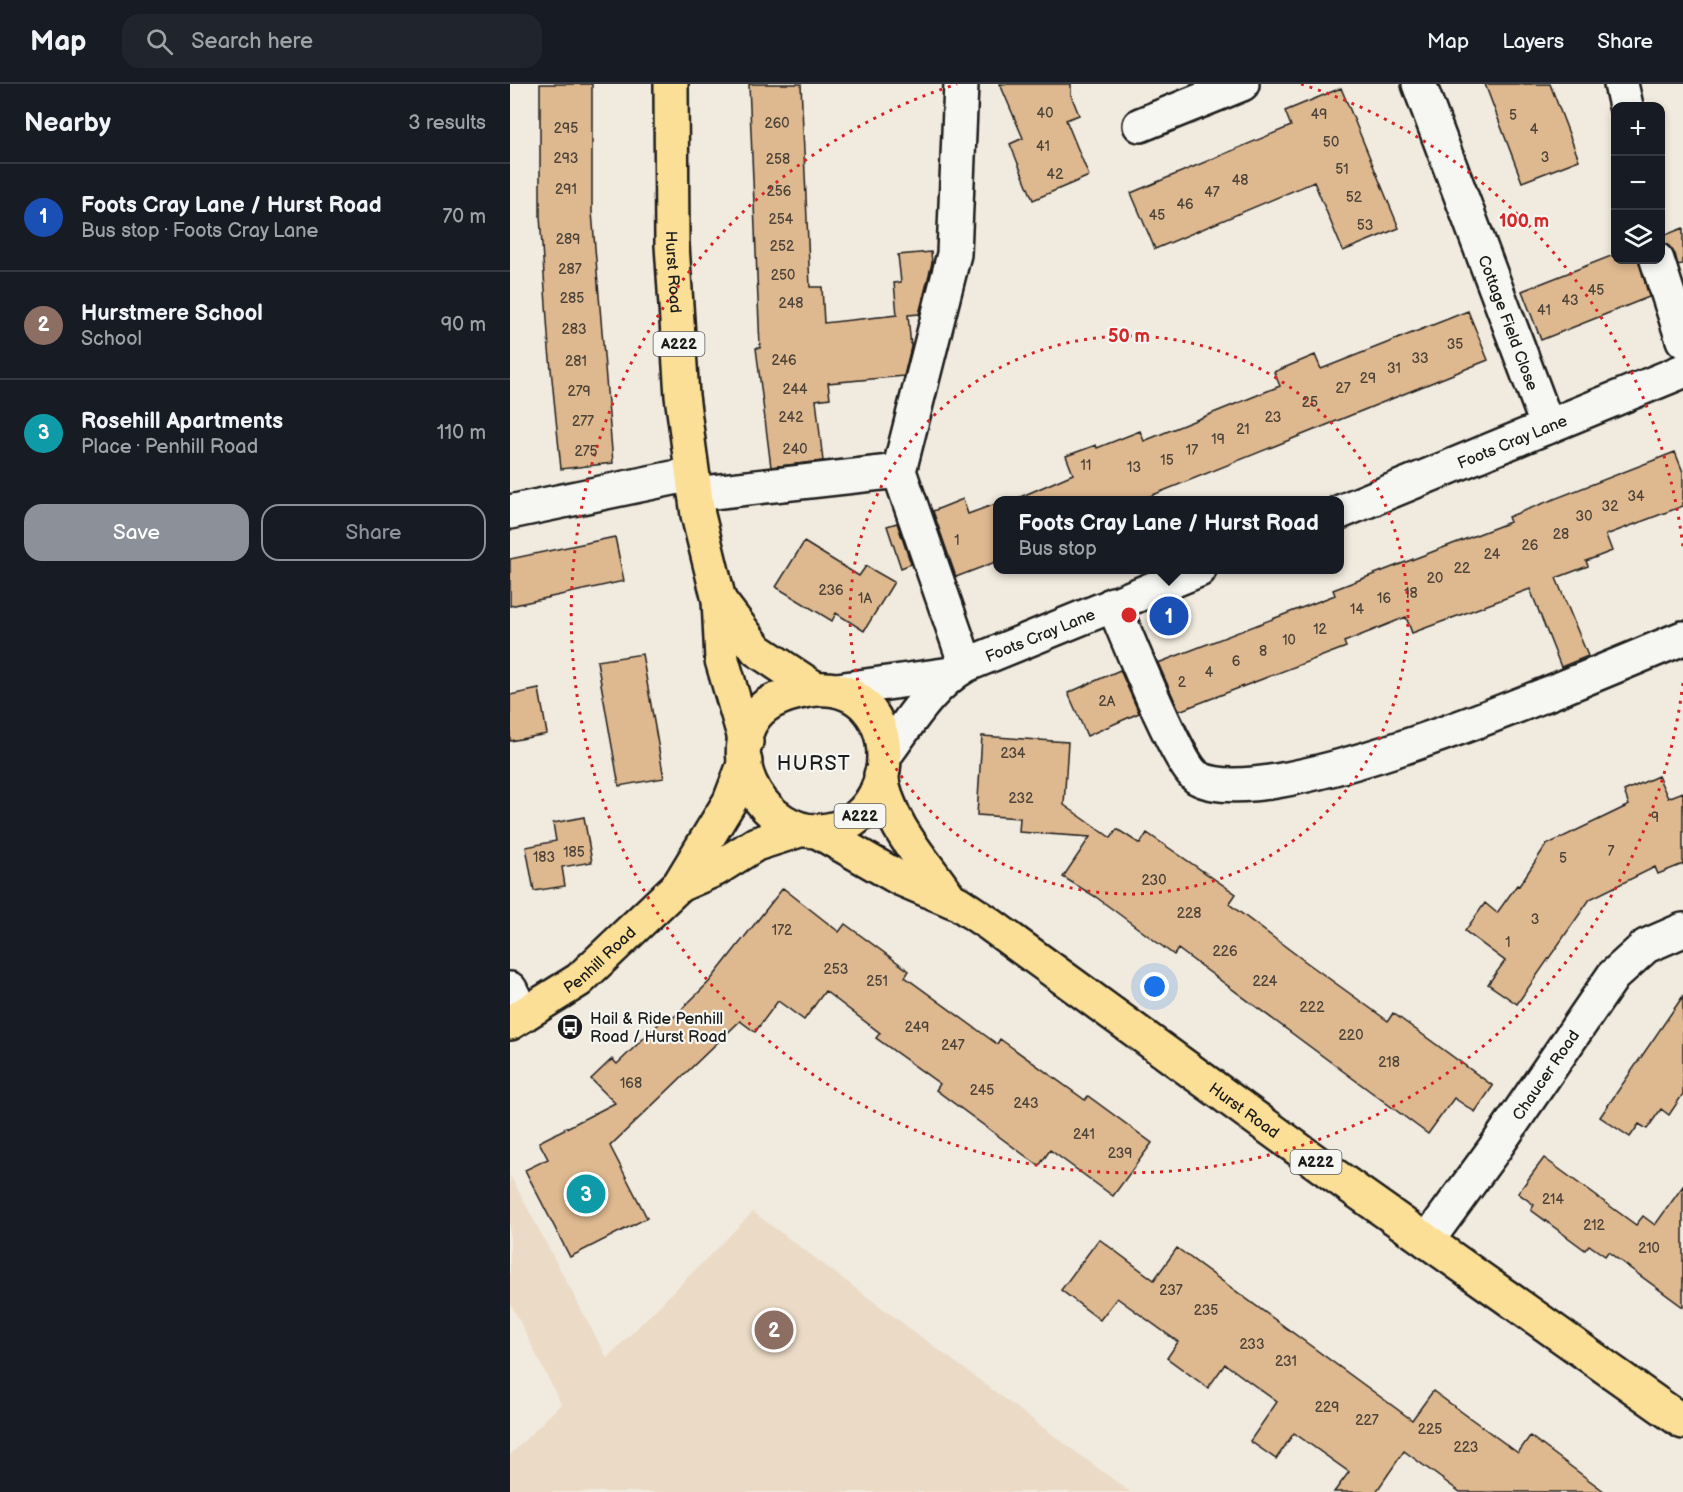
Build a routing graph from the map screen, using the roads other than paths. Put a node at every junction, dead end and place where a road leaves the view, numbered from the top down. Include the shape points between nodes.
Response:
1 (671, 84) edge
2 (961, 84) edge
3 (1242, 84) edge
4 (1419, 84) edge
5 (1621, 84) edge
6 (1625, 102) edge
7 (1140, 125) dead end
8 (1658, 264) edge
9 (1683, 340) edge
10 (1683, 371) edge
11 (1548, 427) junction
12 (898, 471) junction
13 (694, 484) junction
14 (1344, 510) edge
15 (510, 512) edge
16 (1189, 574) edge
17 (719, 600) junction
18 (1113, 604) junction
19 (1683, 638) edge
20 (958, 669) junction
21 (826, 689) junction
22 (745, 752) junction
23 (883, 765) junction
24 (809, 831) junction
25 (679, 885) junction
26 (951, 900) junction
27 (1683, 930) edge
28 (514, 1009) edge
29 (1427, 1241) junction
30 (1683, 1422) edge

1 - 13 main road, Hurst Road / A222 via 672,245 682,396
2 - 12 street via 954,255
3 - 7 street
4 - 11 street, Cottage Field Close
5 - 6 street
8 - 9 street
10 - 11 street, Foots Cray Lane
11 - 14 street, Foots Cray Lane
12 - 13 street
12 - 20 street
13 - 15 street
13 - 17 main road, Hurst Road / A222
16 - 18 street, Foots Cray Lane
17 - 21 main road, Hurst Road via 757,650
17 - 22 main road, Hurst Road via 723,660
18 - 19 street via 1176,747 1196,778 1224,787 1272,783 1427,741
18 - 20 street, Foots Cray Lane
20 - 21 street, Foots Cray Lane
20 - 23 street, Foots Cray Lane via 915,711
21 - 22 main road via 783,696 762,710 750,725
21 - 23 main road, Hurst Road via 854,697 872,715 884,742
22 - 24 main road, Hurst Road via 755,793 769,813
22 - 25 main road, Penhill Road via 730,801
23 - 24 main road, A222 via 873,798 859,818 843,828
23 - 26 main road, Hurst Road via 885,799 897,826
24 - 25 main road, Penhill Road via 756,844 717,869
24 - 26 main road, Hurst Road
25 - 28 main road, Penhill Road via 579,980
26 - 29 main road, Hurst Road / A222
27 - 29 street, Chaucer Road via 1646,946 1613,976
29 - 30 main road, Hurst Road / A222

